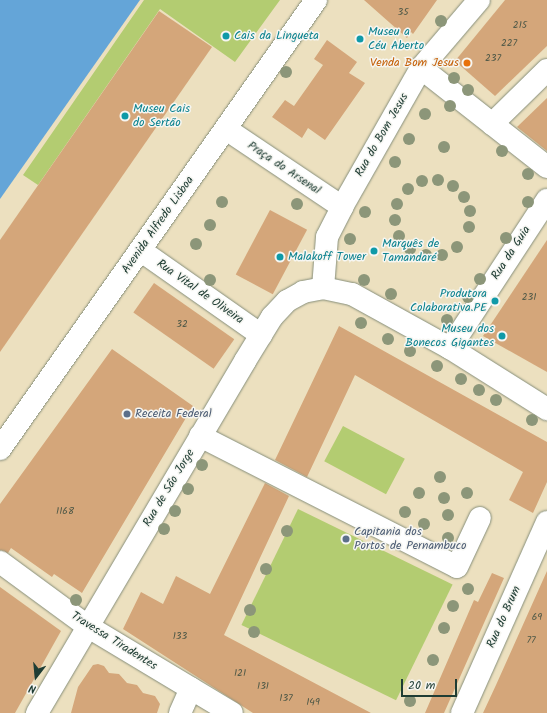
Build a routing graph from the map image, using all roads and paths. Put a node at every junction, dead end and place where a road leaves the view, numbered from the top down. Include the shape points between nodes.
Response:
1 (316, 0) edge
2 (478, 0) edge
3 (421, 68) junction
4 (547, 70) edge
5 (492, 124) junction
6 (226, 129) junction
7 (547, 167) edge
8 (547, 200) edge
9 (342, 207) junction
10 (140, 250) junction
11 (322, 288) junction
12 (261, 335) junction
13 (450, 348) junction
14 (547, 409) edge
15 (200, 436) junction
16 (0, 449) edge
17 (480, 518) dead end
18 (547, 522) edge
19 (0, 562) edge
20 (87, 626) junction
21 (191, 688) junction
22 (37, 713) edge
23 (180, 713) edge
24 (232, 713) edge
25 (462, 713) edge

1 - 6 street, Avenida Alfredo Lisboa
2 - 3 street, Rua do Bom Jesus
3 - 5 street
3 - 9 street, Rua do Bom Jesus
4 - 5 street
5 - 7 street
6 - 9 street, Praça do Arsenal
6 - 10 street, Avenida Alfredo Lisboa
8 - 13 street, Rua da Guia
9 - 11 street, Rua do Bom Jesus via 327,237
10 - 12 street, Rua Vital de Oliveira
10 - 16 street, Avenida Alfredo Lisboa
11 - 12 street, Rua de São Jorge via 303,292 287,301 272,317
11 - 13 street via 352,294
12 - 15 street, Rua de São Jorge
13 - 14 street
15 - 17 street via 457,567
15 - 20 street, Rua de São Jorge
18 - 25 street, Rua do Brum
19 - 20 street, Travessa Tiradentes
20 - 21 street, Travessa Tiradentes
20 - 22 street, Rua de São Jorge
21 - 23 street
21 - 24 street, Travessa Tiradentes

